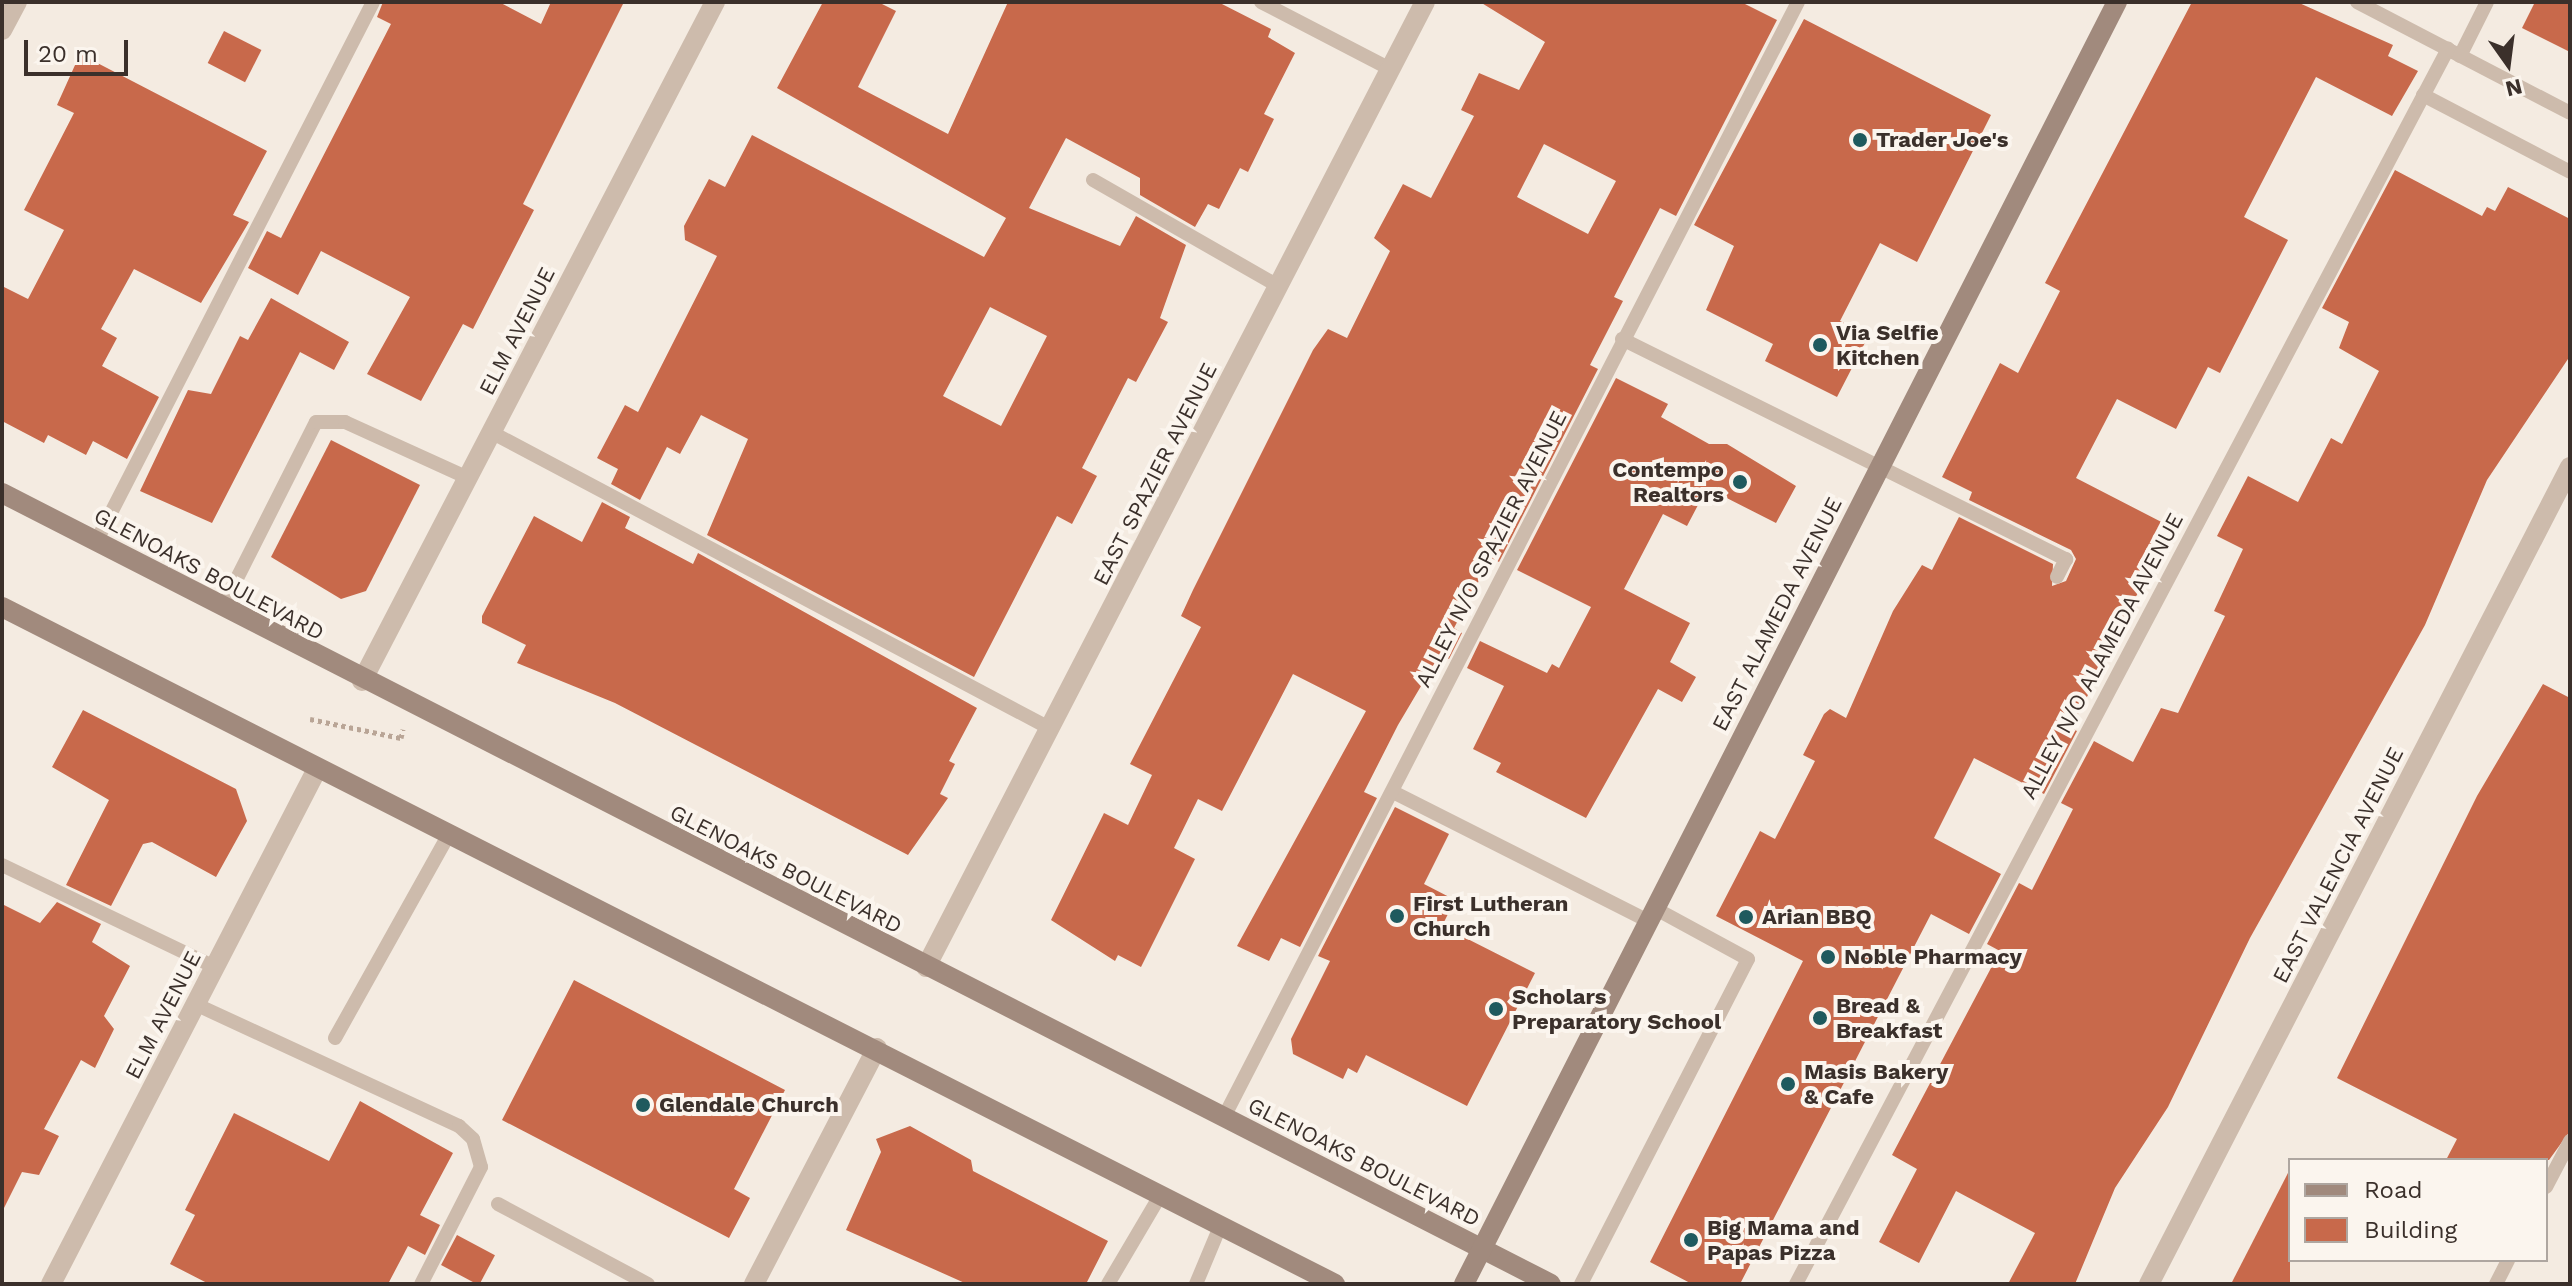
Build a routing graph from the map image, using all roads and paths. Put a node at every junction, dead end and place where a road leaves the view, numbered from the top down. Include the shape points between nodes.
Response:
1 (17, 2) edge
2 (373, 2) edge
3 (715, 2) edge
4 (1261, 2) edge
5 (1425, 2) edge
6 (1798, 2) edge
7 (2117, 2) edge
8 (2357, 2) edge
9 (2487, 2) edge
10 (2, 30) edge
11 (2454, 52) junction
12 (1390, 69) junction
13 (2423, 95) junction
14 (2570, 113) edge
15 (2570, 172) edge
16 (1093, 180) dead end
17 (1278, 286) junction
18 (1622, 339) junction
19 (491, 432) junction
20 (1881, 464) junction
21 (2570, 467) edge
22 (468, 478) junction
23 (2, 493) edge
24 (96, 542) junction
25 (2057, 577) dead end
26 (2, 607) edge
27 (222, 608) junction
28 (362, 681) junction
29 (310, 719) dead end
30 (403, 728) dead end
31 (1051, 729) junction
32 (317, 769) junction
33 (1393, 792) junction
34 (449, 834) junction
35 (2, 865) edge
36 (1651, 914) junction
37 (215, 967) junction
38 (926, 967) junction
39 (195, 1004) junction
40 (335, 1038) dead end
41 (877, 1048) junction
42 (1224, 1117) junction
43 (2570, 1141) edge
44 (2548, 1183) edge
45 (1158, 1199) junction
46 (498, 1204) dead end
47 (1219, 1229) junction
48 (1481, 1248) junction
49 (2507, 1262) edge
50 (761, 1282) edge
51 (51, 1284) edge
52 (421, 1284) edge
53 (648, 1284) edge
54 (1108, 1284) edge
55 (1196, 1284) edge
56 (1335, 1284) edge
57 (1464, 1284) edge
58 (1551, 1284) edge
59 (1581, 1284) edge
60 (1796, 1284) edge
61 (2149, 1284) edge
62 (2496, 1284) edge

1 - 10 street
2 - 24 lane
3 - 19 street, ELM AVENUE
4 - 12 lane
5 - 12 street, EAST SPAZIER AVENUE
6 - 18 lane, ALLEY N/O SPAZIER AVENUE
7 - 20 main road, EAST ALAMEDA AVENUE
8 - 11 lane
9 - 11 lane, ALLEY N/O ALAMEDA AVENUE
11 - 13 lane, ALLEY N/O ALAMEDA AVENUE
11 - 14 lane
12 - 17 street, EAST SPAZIER AVENUE
13 - 15 lane
13 - 60 lane, ALLEY N/O ALAMEDA AVENUE
16 - 17 lane
17 - 31 street, EAST SPAZIER AVENUE
18 - 20 lane
18 - 33 lane, ALLEY N/O SPAZIER AVENUE
19 - 22 street, ELM AVENUE
19 - 31 lane
20 - 25 lane via 2066,559
20 - 36 main road, EAST ALAMEDA AVENUE
21 - 61 street, EAST VALENCIA AVENUE
22 - 27 lane via 345,422 316,422
22 - 28 street, ELM AVENUE
23 - 24 main road, GLENOAKS BOULEVARD
24 - 27 main road, GLENOAKS BOULEVARD
26 - 32 main road
27 - 28 main road, GLENOAKS BOULEVARD
28 - 38 main road, GLENOAKS BOULEVARD
29 - 30 path via 401,738
31 - 38 street, EAST SPAZIER AVENUE
32 - 34 main road
32 - 37 street, ELM AVENUE
33 - 36 lane
33 - 42 lane, ALLEY N/O SPAZIER AVENUE
34 - 40 lane
34 - 41 main road
35 - 37 lane
36 - 48 main road, EAST ALAMEDA AVENUE
36 - 59 lane via 1748,959
37 - 39 street, ELM AVENUE
38 - 42 main road, GLENOAKS BOULEVARD
39 - 51 street, ELM AVENUE
39 - 52 lane via 459,1126 473,1139 481,1167
41 - 45 main road
41 - 50 street
42 - 48 main road, GLENOAKS BOULEVARD
43 - 44 lane
45 - 47 main road
45 - 54 lane
46 - 53 lane
47 - 55 lane
47 - 56 main road
48 - 57 main road, EAST ALAMEDA AVENUE
48 - 58 main road, GLENOAKS BOULEVARD
49 - 62 lane

